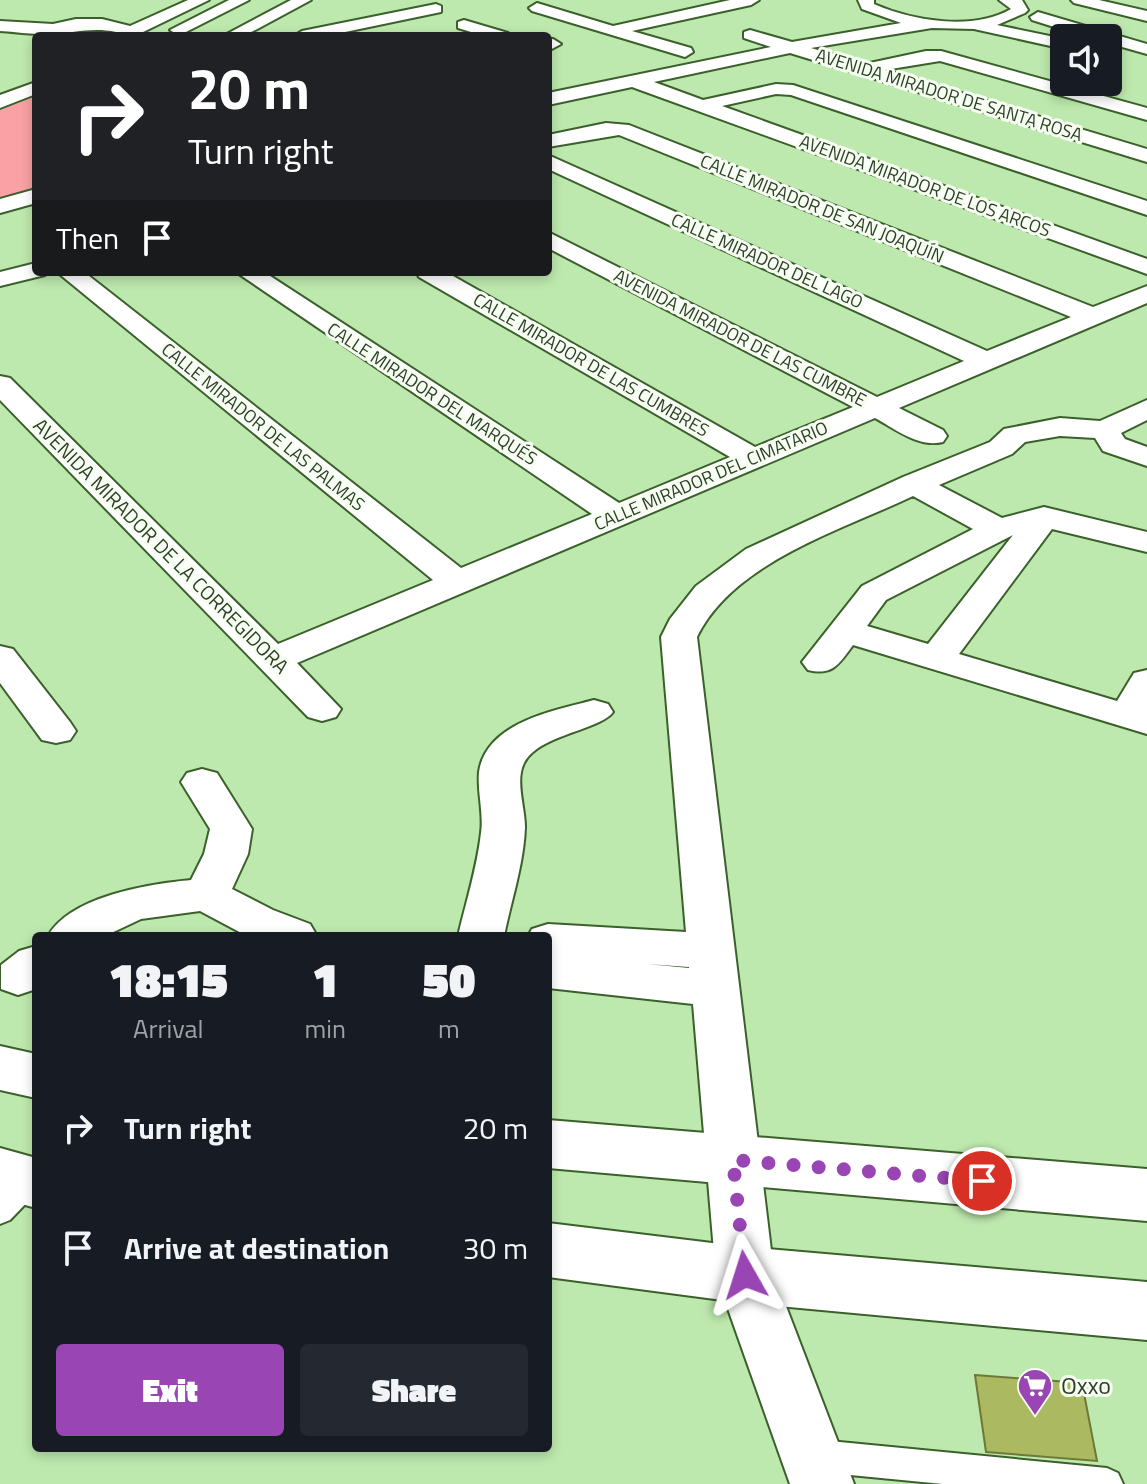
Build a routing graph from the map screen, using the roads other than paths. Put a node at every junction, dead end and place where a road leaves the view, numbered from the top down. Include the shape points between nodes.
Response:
1 (201, 0) edge
2 (241, 0) edge
3 (751, 0) edge
4 (1079, 0) edge
5 (1019, 3) edge
6 (308, 5) edge
7 (592, 5) dead end
8 (535, 6) edge
9 (862, 6) edge
10 (118, 7) dead end
11 (1142, 13) edge
12 (450, 16) edge
13 (933, 23) junction
14 (965, 24) junction
15 (1072, 24) edge
16 (0, 26) edge
17 (781, 28) dead end
18 (125, 29) edge
19 (159, 29) edge
20 (615, 30) junction
21 (48, 32) edge
22 (177, 32) edge
23 (240, 32) edge
24 (332, 32) edge
25 (492, 32) edge
26 (1050, 41) edge
27 (1122, 42) edge
28 (792, 47) junction
29 (1147, 49) edge
30 (1122, 60) edge
31 (1147, 66) edge
32 (864, 69) junction
33 (634, 81) junction
34 (552, 85) edge
35 (32, 89) edge
36 (552, 98) edge
37 (0, 102) edge
38 (703, 105) junction
39 (1147, 114) edge
40 (552, 140) edge
41 (1147, 156) edge
42 (552, 163) edge
43 (32, 197) edge
44 (0, 206) edge
45 (1147, 208) edge
46 (32, 216) edge
47 (0, 223) edge
48 (552, 241) edge
49 (1147, 267) edge
50 (32, 271) edge
51 (74, 276) edge
52 (254, 276) edge
53 (435, 276) edge
54 (0, 279) edge
55 (1147, 294) edge
56 (1092, 316) junction
57 (986, 361) junction
58 (0, 384) edge
59 (875, 407) junction
60 (1147, 409) edge
61 (1098, 430) junction
62 (932, 436) dead end
63 (1147, 457) edge
64 (753, 458) junction
65 (902, 489) junction
66 (616, 516) junction
67 (1044, 517) junction
68 (987, 534) junction
69 (1147, 542) edge
70 (457, 582) junction
71 (844, 631) junction
72 (0, 657) edge
73 (274, 659) junction
74 (936, 659) junction
75 (821, 662) dead end
76 (1147, 681) edge
77 (322, 709) dead end
78 (594, 712) dead end
79 (1138, 719) edge
80 (56, 731) dead end
81 (202, 782) dead end
82 (207, 895) junction
83 (77, 932) edge
84 (283, 932) edge
85 (482, 932) edge
86 (552, 942) edge
87 (714, 970) junction
88 (552, 971) edge
89 (0, 1068) edge
90 (32, 1075) edge
91 (552, 1144) edge
92 (733, 1160) junction
93 (1147, 1195) edge
94 (552, 1251) edge
95 (745, 1275) junction
96 (1147, 1311) edge
97 (816, 1470) edge
98 (1107, 1484) edge

1 - 19 street
2 - 22 street
3 - 20 street
4 - 11 street
5 - 14 street via 1013,17
5 - 15 street
6 - 23 street
7 - 8 street
8 - 20 street
9 - 13 street
10 - 18 street via 92,19
12 - 24 street
12 - 25 street
13 - 14 street
13 - 28 street
14 - 26 street
16 - 21 street
17 - 28 street, AVENIDA MIRADOR DE SANTA ROSA via 744,37
18 - 19 street
18 - 21 street via 76,24
19 - 22 street
20 - 34 street via 691,51
27 - 29 street
28 - 32 street, AVENIDA MIRADOR DE SANTA ROSA
28 - 33 street
30 - 31 street
32 - 39 street via 941,56
32 - 41 street, AVENIDA MIRADOR DE SANTA ROSA
33 - 36 street
33 - 38 street, AVENIDA MIRADOR DE LOS ARCOS
35 - 37 street
38 - 45 street via 793,90
38 - 49 street, AVENIDA MIRADOR DE LOS ARCOS
40 - 56 street, CALLE MIRADOR DE SAN JOAQUÍN via 622,129
42 - 57 street, CALLE MIRADOR DEL LAGO
43 - 44 street
46 - 47 street
48 - 59 street, AVENIDA MIRADOR DE LAS CUMBRE
50 - 54 street
51 - 70 street, CALLE MIRADOR DE LAS PALMAS
52 - 66 street, CALLE MIRADOR DEL MARQUÉS
53 - 64 street, CALLE MIRADOR DE LAS CUMBRES
55 - 56 street, CALLE MIRADOR DEL CIMATARIO
56 - 57 street, CALLE MIRADOR DEL CIMATARIO
57 - 59 street, CALLE MIRADOR DEL CIMATARIO
58 - 73 street, AVENIDA MIRADOR DE LA CORREGIDORA
59 - 62 street, AVENIDA MIRADOR DE LAS CUMBRE
59 - 64 street, CALLE MIRADOR DEL CIMATARIO
60 - 61 street
61 - 63 street via 1114,445
61 - 65 street via 1077,442 1001,448
64 - 66 street, CALLE MIRADOR DEL CIMATARIO
65 - 68 street
65 - 87 street via 731,573 708,593 679,637
66 - 70 street, CALLE MIRADOR DEL CIMATARIO
67 - 68 street
67 - 69 street
67 - 74 street
68 - 71 street via 874,593
70 - 73 street, CALLE MIRADOR DEL CIMATARIO
71 - 74 street
71 - 75 street
72 - 80 street
73 - 77 street, AVENIDA MIRADOR DE LA CORREGIDORA
74 - 79 street
76 - 79 street
78 - 85 street via 531,734 501,765 503,836
81 - 82 street via 231,829
82 - 83 street via 128,906
82 - 84 street
86 - 87 street
87 - 88 street
87 - 92 street
89 - 90 street
91 - 92 street
92 - 93 street
92 - 95 street
94 - 95 street
95 - 96 street
95 - 97 street
97 - 98 lane

